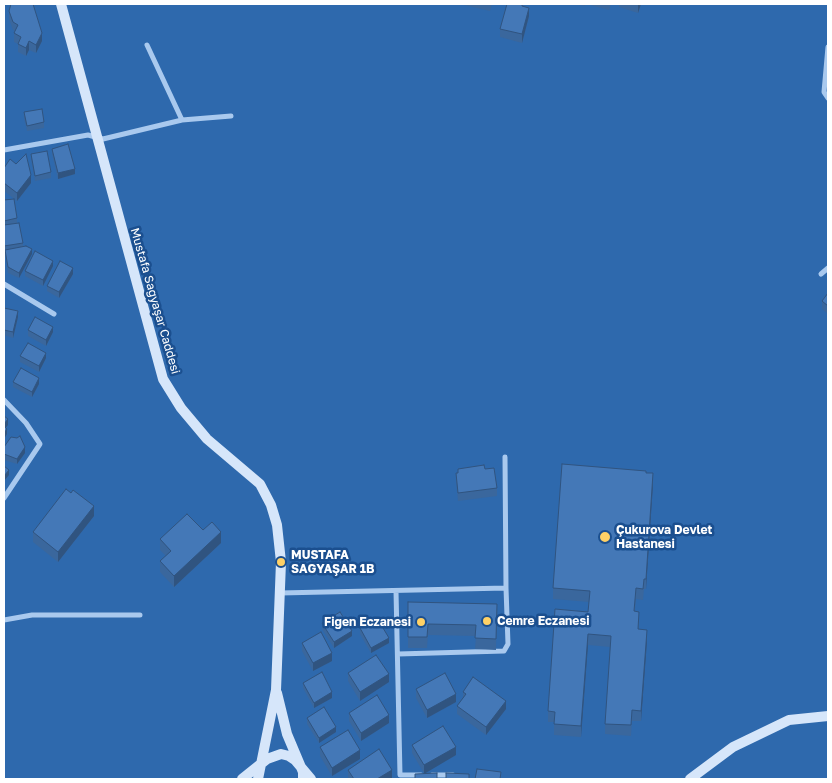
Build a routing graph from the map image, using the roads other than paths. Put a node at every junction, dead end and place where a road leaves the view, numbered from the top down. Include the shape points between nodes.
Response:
1 (61, 4) edge
2 (147, 45) dead end
3 (828, 47) edge
4 (828, 98) edge
5 (231, 116) dead end
6 (182, 120) junction
7 (98, 137) junction
8 (4, 150) edge
9 (828, 268) edge
10 (821, 274) dead end
11 (4, 284) edge
12 (54, 314) dead end
13 (4, 400) edge
14 (505, 457) dead end
15 (4, 498) edge
16 (506, 588) junction
17 (396, 591) junction
18 (280, 593) junction
19 (140, 615) dead end
20 (4, 620) edge
21 (398, 654) junction
22 (276, 690) junction
23 (828, 716) edge
24 (262, 764) junction
25 (300, 766) junction
26 (459, 775) edge
27 (242, 779) edge
28 (258, 779) edge
29 (303, 779) edge
30 (311, 779) edge
31 (690, 779) edge

1 - 7 street, Mustafa Sağyaşar Caddesi
2 - 6 street
3 - 4 street via 824,92
5 - 6 street
6 - 7 street via 103,139
7 - 8 street via 88,135
7 - 18 street, Mustafa Sağyaşar Caddesi via 163,379 181,408 207,439 260,484 277,525
9 - 10 street
11 - 12 street
13 - 15 street via 40,444
14 - 16 street
16 - 17 street
16 - 21 street via 508,644 504,650
17 - 18 street
17 - 21 street
18 - 22 street, Mustafa Sağyaşar Caddesi
19 - 20 street via 32,615
21 - 26 street via 400,775
22 - 24 street
22 - 25 street via 287,734
23 - 31 street via 789,720 733,747
24 - 25 street via 281,754 289,756
24 - 27 street
24 - 28 street
25 - 29 street
25 - 30 street

